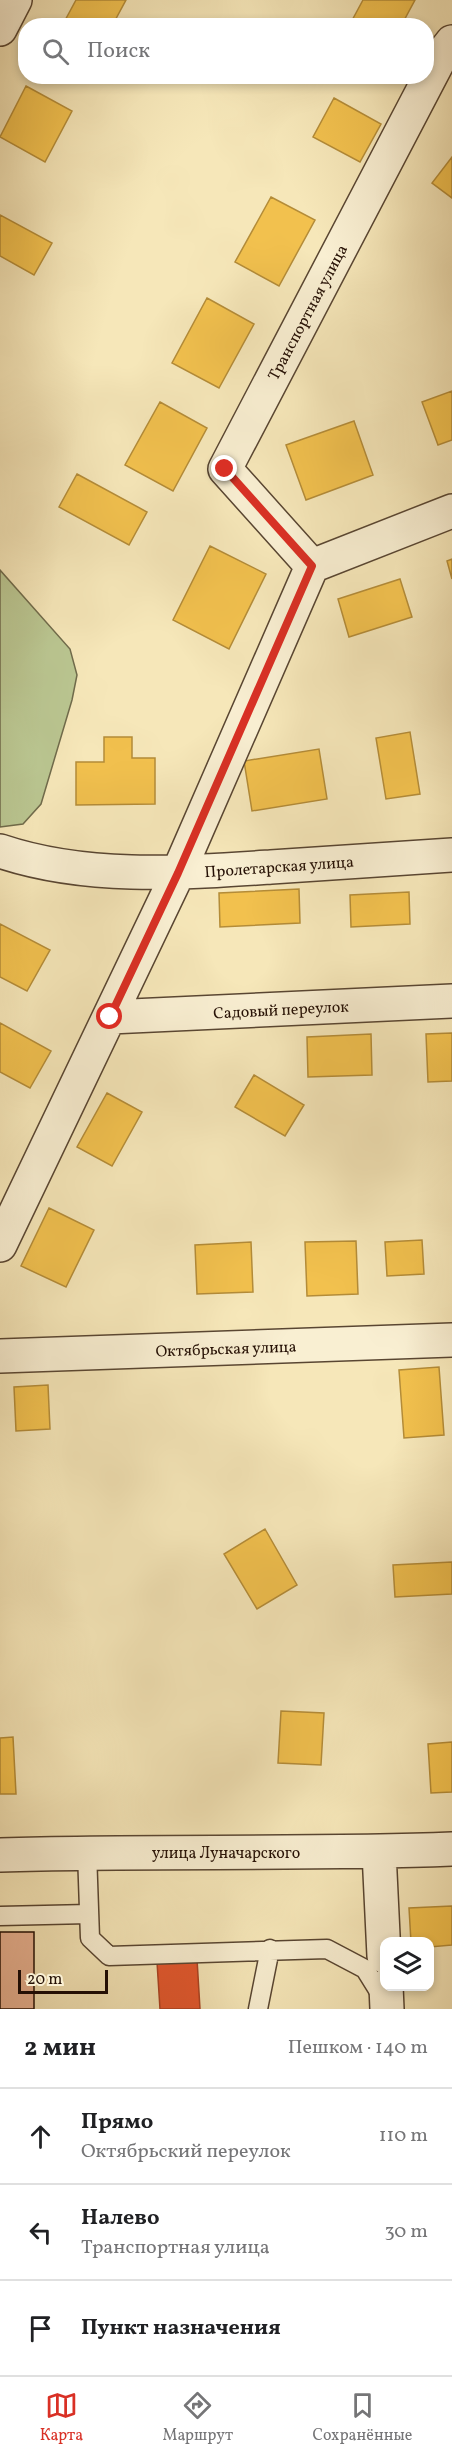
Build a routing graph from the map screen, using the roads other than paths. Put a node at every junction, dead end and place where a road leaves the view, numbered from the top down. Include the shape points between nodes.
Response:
1 (15, 0) edge
2 (0, 29) edge
3 (448, 55) edge
4 (434, 81) edge
5 (432, 84) edge
6 (452, 511) edge
7 (312, 566) junction
8 (0, 851) edge
9 (452, 855) edge
10 (178, 873) junction
11 (452, 1001) edge
12 (110, 1017) junction
13 (0, 1245) edge
14 (452, 1340) edge
15 (0, 1356) edge
16 (452, 1849) edge
17 (87, 1852) junction
18 (379, 1852) junction
19 (0, 1855) edge
20 (89, 1914) junction
21 (0, 1916) edge
22 (383, 1937) edge
23 (270, 1949) junction
24 (387, 2000) edge
25 (258, 2009) edge

1 - 2 street
3 - 4 street, Транспортная улица
5 - 7 street, Транспортная улица via 225,469
6 - 7 street
7 - 10 street
8 - 10 street, Пролетарская улица via 69,867
9 - 10 street, Пролетарская улица
10 - 12 street
11 - 12 street, Садовый переулок
12 - 13 street
14 - 15 street, Октябрьская улица
16 - 18 street, улица Луначарского
17 - 18 street, улица Луначарского
17 - 19 street, улица Луначарского
17 - 20 lane
18 - 22 street
20 - 21 lane
20 - 23 lane via 90,1938 109,1956
23 - 24 lane via 327,1949 365,1969
23 - 25 lane

